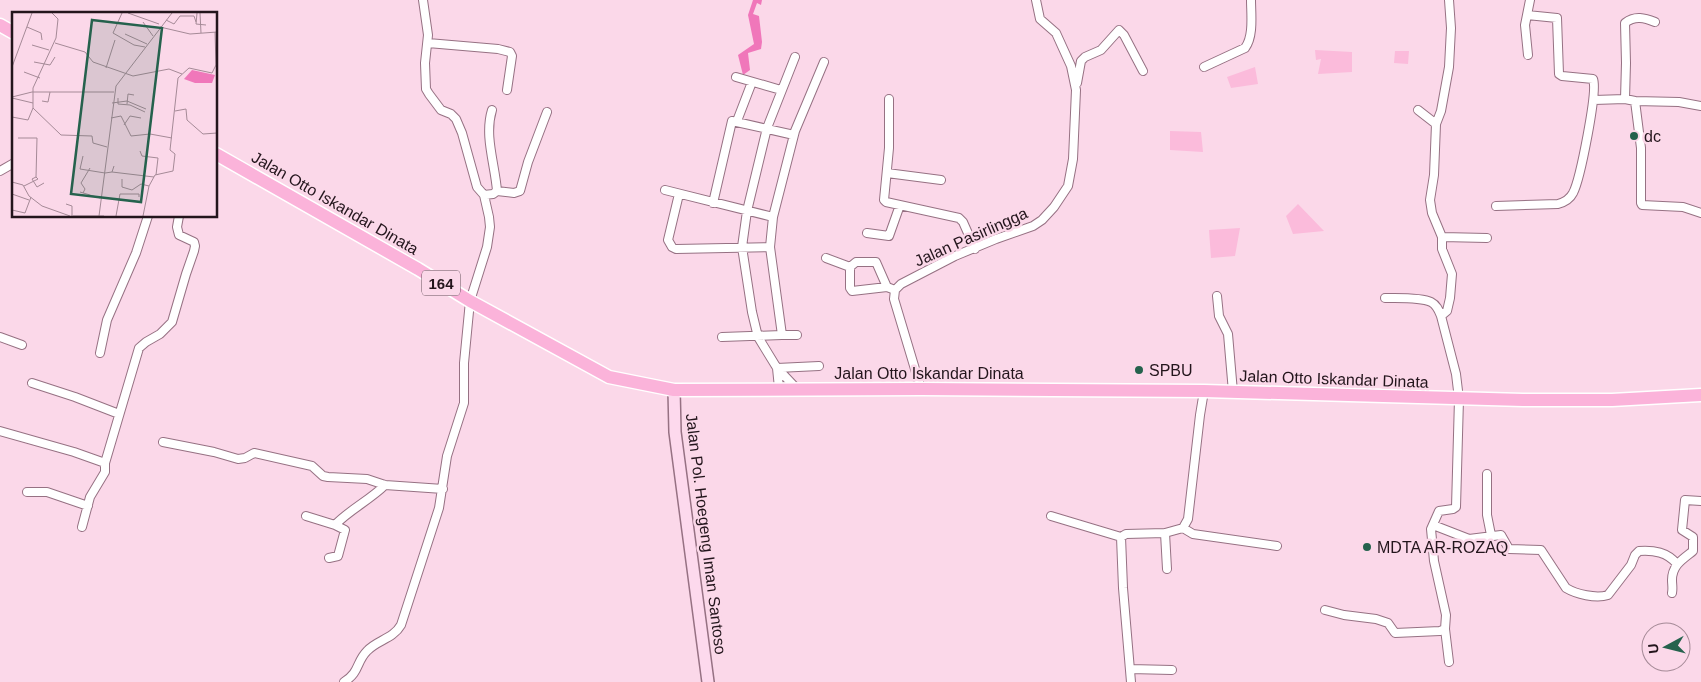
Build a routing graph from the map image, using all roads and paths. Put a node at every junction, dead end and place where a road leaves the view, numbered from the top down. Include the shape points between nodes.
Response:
1 (423, 0) edge
2 (1036, 0) edge
3 (1250, 0) edge
4 (1449, 0) edge
5 (1530, 0) edge
6 (1527, 15) junction
7 (1656, 22) dead end
8 (0, 25) edge
9 (12, 32) edge
10 (428, 43) junction
11 (1528, 55) dead end
12 (795, 57) dead end
13 (824, 62) dead end
14 (1204, 67) dead end
15 (1143, 70) dead end
16 (736, 77) dead end
17 (752, 82) junction
18 (507, 90) dead end
19 (781, 90) junction
20 (1076, 90) junction
21 (889, 99) dead end
22 (1625, 99) junction
23 (1594, 100) junction
24 (1635, 101) junction
25 (1701, 106) edge
26 (492, 110) dead end
27 (1418, 110) dead end
28 (547, 112) dead end
29 (737, 121) junction
30 (1436, 124) junction
31 (767, 128) junction
32 (794, 135) junction
33 (218, 155) edge
34 (12, 164) edge
35 (0, 171) edge
36 (886, 173) junction
37 (941, 180) dead end
38 (665, 190) dead end
39 (497, 191) junction
40 (679, 194) junction
41 (484, 195) junction
42 (713, 203) junction
43 (900, 205) junction
44 (1496, 206) dead end
45 (747, 211) junction
46 (1701, 214) edge
47 (147, 218) edge
48 (179, 218) edge
49 (773, 218) junction
50 (867, 233) dead end
51 (1442, 237) junction
52 (1487, 238) dead end
53 (742, 247) junction
54 (770, 247) junction
55 (975, 249) junction
56 (826, 258) dead end
57 (850, 268) junction
58 (886, 287) junction
59 (895, 290) junction
60 (1217, 296) dead end
61 (1385, 298) dead end
62 (470, 301) junction
63 (1441, 316) junction
64 (782, 334) junction
65 (797, 335) dead end
66 (758, 336) junction
67 (0, 337) edge
68 (722, 337) dead end
69 (22, 345) dead end
70 (100, 353) dead end
71 (819, 366) dead end
72 (778, 368) junction
73 (32, 383) dead end
74 (779, 388) junction
75 (796, 388) junction
76 (922, 388) junction
77 (674, 390) junction
78 (1204, 391) junction
79 (1234, 392) junction
80 (1701, 395) edge
81 (1458, 399) junction
82 (119, 414) junction
83 (0, 431) edge
84 (163, 442) dead end
85 (105, 463) junction
86 (1487, 474) dead end
87 (386, 485) junction
88 (443, 489) junction
89 (27, 492) dead end
90 (1701, 501) edge
91 (88, 506) junction
92 (306, 516) dead end
93 (1051, 516) dead end
94 (335, 525) junction
95 (1433, 525) junction
96 (82, 527) dead end
97 (1183, 528) junction
98 (1165, 532) junction
99 (1492, 535) junction
100 (1121, 537) junction
101 (1277, 546) dead end
102 (329, 558) dead end
103 (1677, 564) junction
104 (1168, 569) dead end
105 (1672, 593) dead end
106 (1325, 610) dead end
107 (1445, 629) junction
108 (1449, 662) dead end
109 (1130, 669) junction
110 (1172, 670) dead end
111 (344, 682) edge
112 (708, 682) edge
113 (1131, 682) edge

1 - 10 street
2 - 20 street, Jalan Pasirlingga via 1040,19 1054,30 1071,66
3 - 14 street via 1248,44
4 - 30 street via 1449,67
5 - 6 street
6 - 11 street
6 - 23 street via 1556,17 1559,74 1593,79
7 - 22 street via 1644,18 1625,23
8 - 9 main road
10 - 18 street via 510,52
10 - 41 street via 426,89 441,110 456,119 477,187
12 - 19 street
13 - 32 street
15 - 20 street via 1119,30 1101,50 1081,61
16 - 17 street
17 - 19 street
17 - 29 street
19 - 31 street
20 - 55 street, Jalan Pasirlingga via 1073,159 1068,186 1062,196 1033,226
21 - 36 street
22 - 23 street
22 - 24 street
23 - 44 street via 1572,195 1558,204
24 - 25 street
24 - 46 street via 1641,148 1642,205 1683,207
26 - 39 street via 488,131
27 - 30 street
28 - 39 street via 520,191
29 - 31 street
29 - 42 street via 731,122
30 - 51 street via 1430,200
31 - 32 street
31 - 45 street
32 - 49 street
33 - 62 main road, Jalan Otto Iskandar Dinata / 164
34 - 35 street
36 - 37 street
36 - 43 street via 884,200
38 - 40 street
39 - 41 street
40 - 42 street
40 - 53 street via 668,240 672,247
41 - 62 street via 490,227
42 - 45 street
43 - 50 street via 889,236
43 - 55 street via 959,218 964,222
45 - 49 street
45 - 53 street
47 - 70 street via 108,320
48 - 82 street via 178,235 194,242 194,251 172,322 139,348
49 - 54 street
51 - 52 street
51 - 63 street via 1442,249 1452,274 1447,311
53 - 54 street
53 - 66 street
54 - 64 street
55 - 59 street, Jalan Pasirlingga via 955,256
56 - 57 street
57 - 58 street via 856,262 876,262
57 - 58 street via 852,291
58 - 59 street
59 - 76 street via 894,299
60 - 79 street via 1219,316 1228,334
61 - 63 street via 1431,302
62 - 77 main road, Jalan Otto Iskandar Dinata / 164 via 609,377
62 - 88 street via 464,402 447,456
63 - 81 street via 1456,374
64 - 65 street
64 - 66 street
66 - 68 street
66 - 72 street
67 - 69 street
71 - 72 street
72 - 74 street
72 - 75 street
73 - 82 street
74 - 75 main road, Jalan Otto Iskandar Dinata / 164
74 - 77 main road, Jalan Otto Iskandar Dinata / 164
75 - 76 main road, Jalan Otto Iskandar Dinata / 164
76 - 78 main road, Jalan Otto Iskandar Dinata / 164
77 - 112 street, Jalan Pol. Hoegeng Iman Santoso via 675,432
78 - 79 main road, Jalan Otto Iskandar Dinata / 164
78 - 97 street via 1188,519
79 - 81 main road, Jalan Otto Iskandar Dinata / 164
80 - 81 main road, Jalan Otto Iskandar Dinata / 164 via 1612,400
81 - 95 street via 1456,507 1439,511
82 - 85 street
83 - 85 street
84 - 87 street via 238,459 254,453 312,466 323,476 367,479
85 - 91 street via 105,472 93,490
86 - 99 street via 1487,515
87 - 88 street
87 - 94 street
88 - 111 street via 401,625 394,635 364,654 353,676
89 - 91 street via 47,492
90 - 103 street via 1685,500 1682,530 1693,537 1694,545 1693,551
91 - 96 street
92 - 94 street
93 - 100 street
94 - 102 street via 346,534 338,556
95 - 99 street via 1469,539
95 - 107 street via 1434,561 1446,615
97 - 98 street
97 - 101 street via 1193,534
98 - 100 street
98 - 104 street
99 - 103 street via 1501,535 1510,549 1542,550 1566,588 1585,594 1608,595 1639,551 1654,550 1671,557
100 - 109 street
103 - 105 street
106 - 107 street via 1388,623 1395,633
107 - 108 street
109 - 110 street
109 - 113 street

